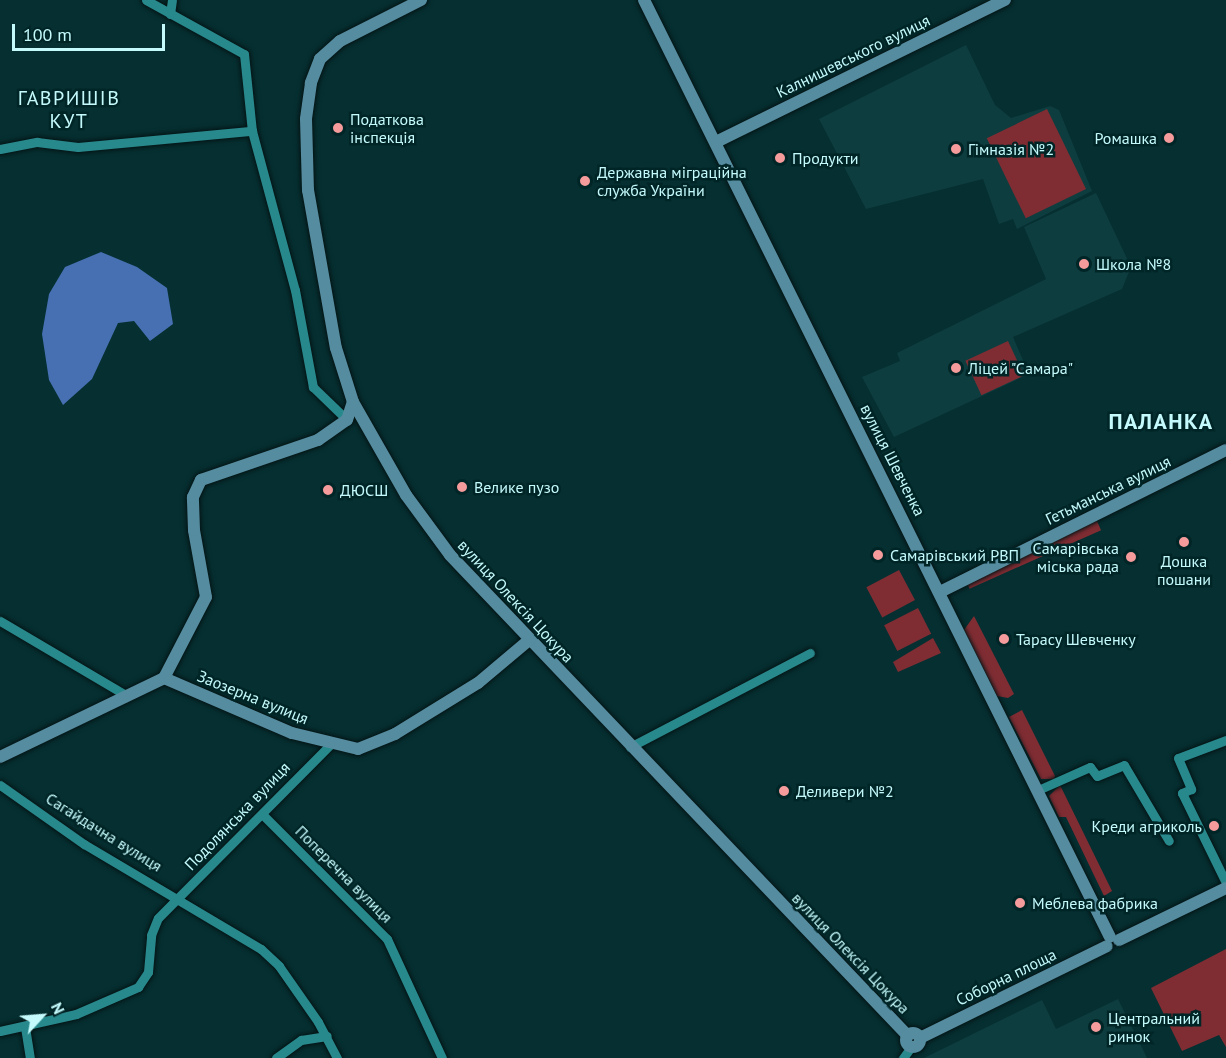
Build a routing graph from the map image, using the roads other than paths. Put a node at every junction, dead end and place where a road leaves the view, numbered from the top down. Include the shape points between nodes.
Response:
1 (146, 0) edge
2 (172, 0) edge
3 (421, 0) edge
4 (644, 0) edge
5 (1005, 0) edge
6 (170, 14) junction
7 (252, 131) junction
8 (716, 142) junction
9 (0, 149) edge
10 (353, 402) junction
11 (347, 420) junction
12 (1226, 450) edge
13 (940, 592) junction
14 (0, 621) edge
15 (530, 640) junction
16 (810, 653) dead end
17 (164, 678) junction
18 (124, 694) junction
19 (1226, 740) edge
20 (330, 745) junction
21 (630, 747) junction
22 (0, 757) edge
23 (0, 785) edge
24 (1038, 790) junction
25 (262, 814) junction
26 (1169, 841) dead end
27 (1226, 885) edge
28 (180, 897) junction
29 (1112, 941) junction
30 (25, 1027) junction
31 (0, 1032) edge
32 (327, 1035) junction
33 (913, 1040) junction
34 (30, 1058) edge
35 (276, 1058) edge
36 (337, 1058) edge
37 (442, 1058) edge
38 (903, 1058) edge

1 - 6 street
2 - 6 street
3 - 10 street, вулиця Олексія Цокура via 340,41 320,59 311,83 306,119 308,190 336,348
4 - 8 street, вулиця Шевченка
5 - 8 street, Калнишевського вулиця
6 - 7 street via 243,54
7 - 9 street via 78,147 37,142
7 - 11 street via 293,281 313,387
8 - 13 street, вулиця Шевченка
10 - 11 street
10 - 15 street, вулиця Олексія Цокура via 386,464 433,534
11 - 17 street via 296,450 201,480 193,497 194,530 206,597
12 - 13 street, Гетьманська вулиця
13 - 24 street, вулиця Шевченка
14 - 18 street
15 - 20 street via 478,683 394,734 358,749
15 - 21 street, вулиця Олексія Цокура
16 - 21 street
17 - 18 street
17 - 20 street, Заозерна вулиця
18 - 22 street
19 - 27 street via 1178,758 1191,789 1182,793
20 - 25 street, Подолянська вулиця
21 - 33 street, вулиця Олексія Цокура
23 - 28 street, Сагайдачна вулиця via 84,844
24 - 26 street via 1090,767 1097,776 1124,765
24 - 29 street, вулиця Шевченка
25 - 28 street, Подолянська вулиця
25 - 37 street, Поперечна вулиця via 387,939
27 - 29 street, Соборна площа
28 - 30 street, Подолянська вулиця via 158,918 151,935 148,972 138,987 76,1014
28 - 32 street, Сагайдачна вулиця via 279,966
29 - 33 street, Соборна площа
30 - 31 street, Подолянська вулиця
30 - 34 street
32 - 35 street via 301,1040
32 - 36 street, Сагайдачна вулиця
33 - 38 street

